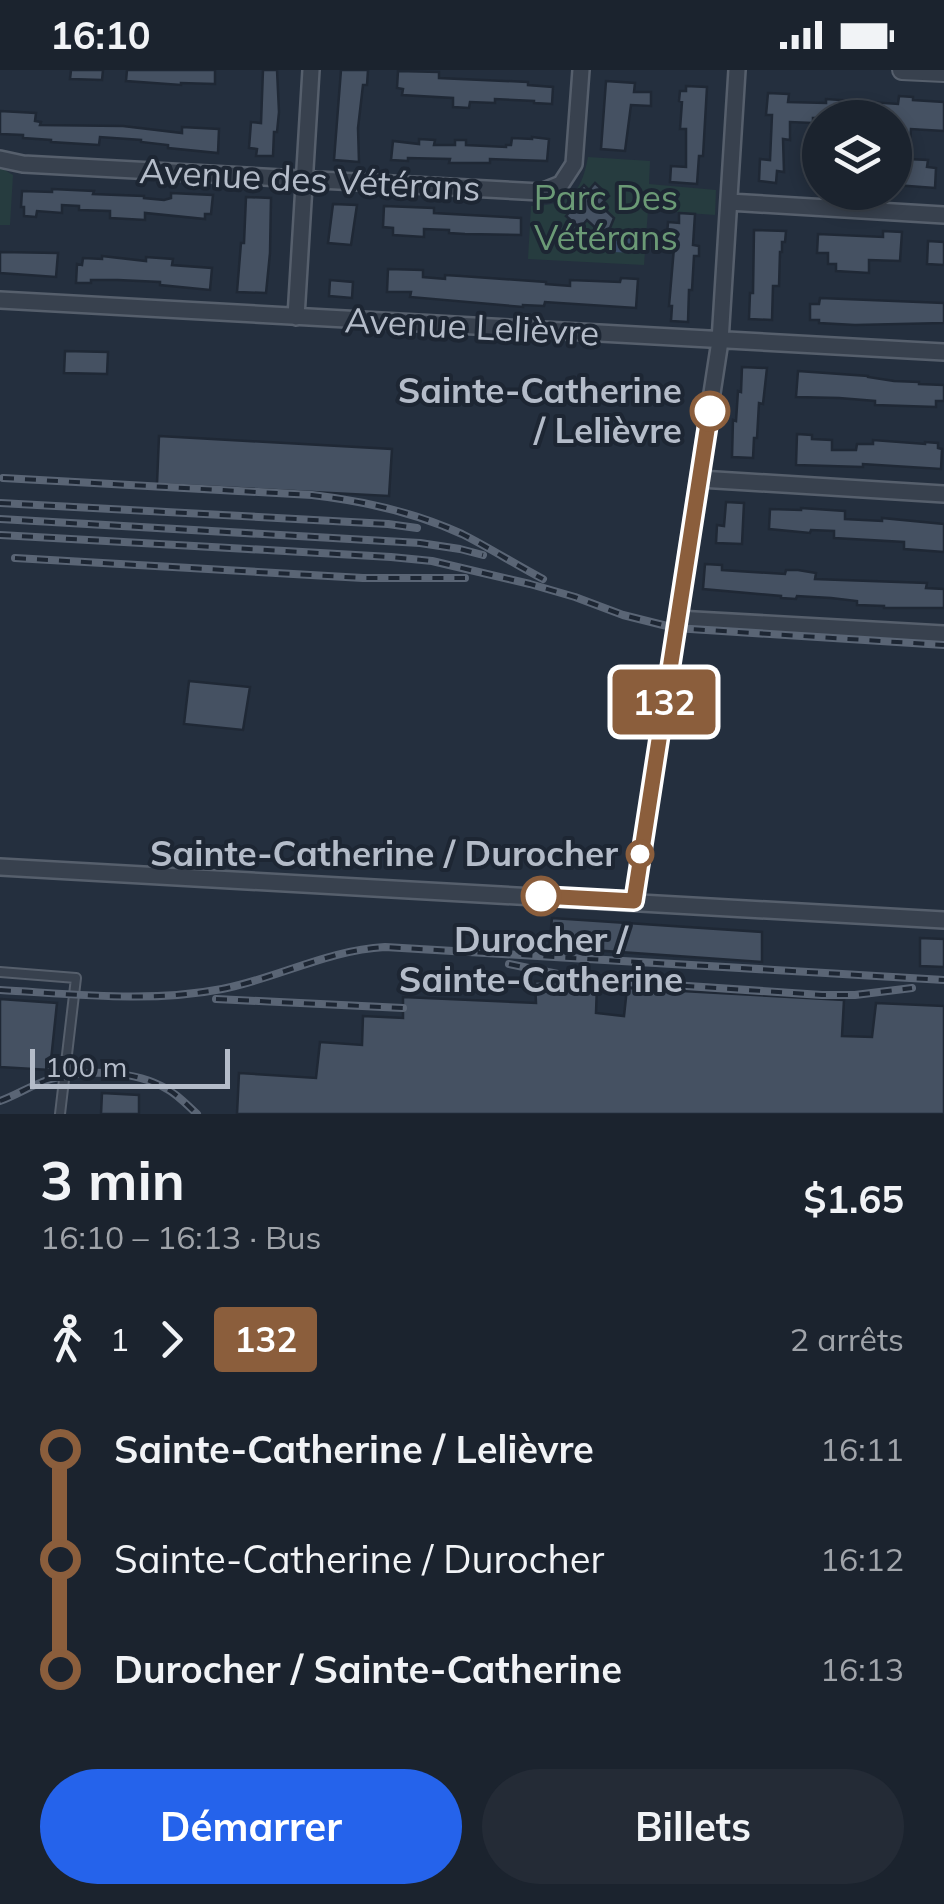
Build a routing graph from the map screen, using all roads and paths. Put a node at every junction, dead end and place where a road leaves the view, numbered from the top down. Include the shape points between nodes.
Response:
1 (311, 70) edge
2 (581, 70) edge
3 (736, 70) edge
4 (902, 70) edge
5 (944, 72) edge
6 (0, 159) edge
7 (305, 180) junction
8 (730, 202) junction
9 (944, 215) edge
10 (0, 300) edge
11 (296, 316) junction
12 (720, 340) junction
13 (944, 352) edge
14 (700, 479) junction
15 (944, 494) edge
16 (677, 619) junction
17 (944, 634) edge
18 (0, 867) edge
19 (634, 901) junction
20 (944, 920) edge
21 (0, 972) edge
22 (60, 1114) edge

1 - 7 street
2 - 7 street, Avenue des Vétérans via 574,164 551,189
3 - 8 street
4 - 5 street
6 - 7 street, Avenue des Vétérans
7 - 11 street
8 - 9 street
8 - 12 street
10 - 11 street, Avenue Lelièvre
11 - 12 street, Avenue Lelièvre
12 - 13 street, Avenue Lelièvre
12 - 14 street
14 - 15 street
14 - 16 street
16 - 17 street
16 - 19 street
18 - 19 street
19 - 20 street
21 - 22 lane via 76,978

